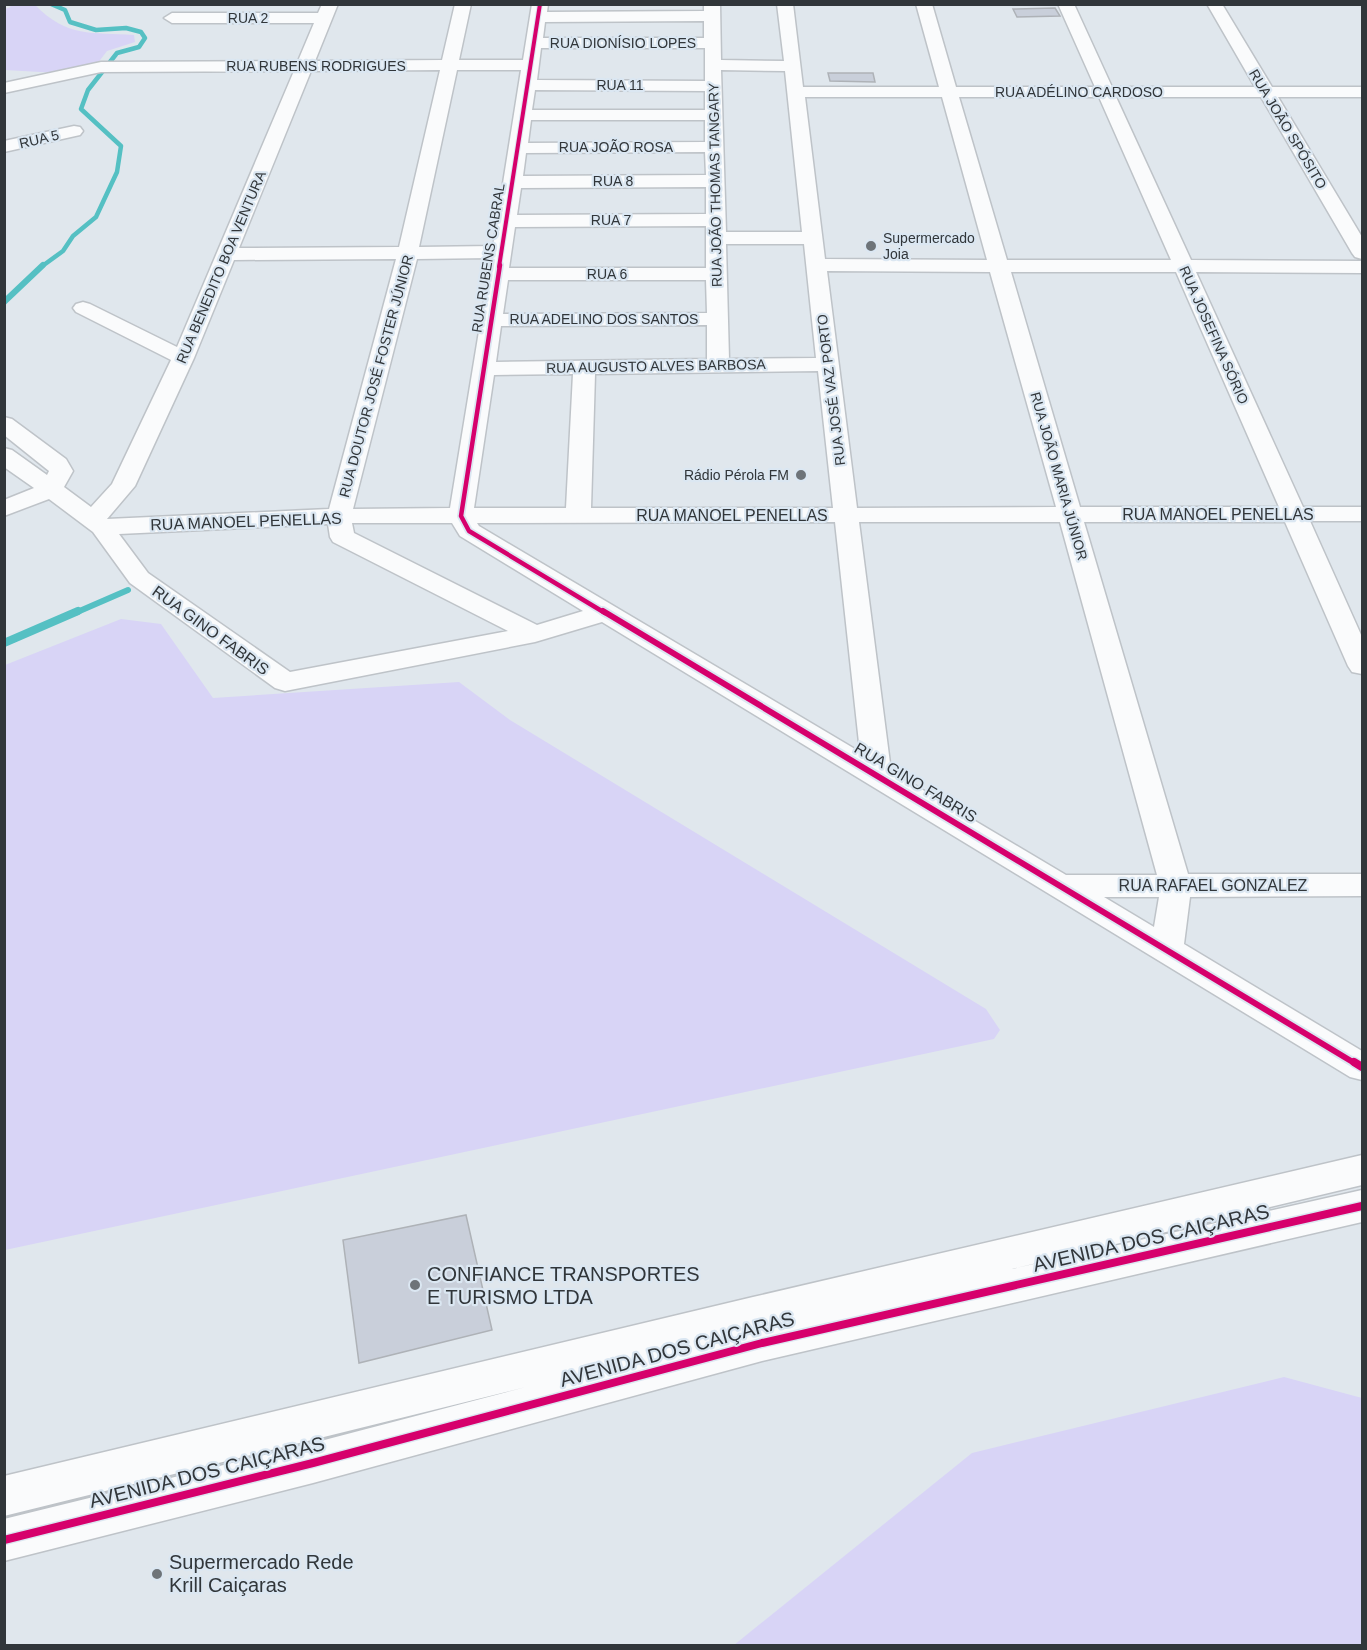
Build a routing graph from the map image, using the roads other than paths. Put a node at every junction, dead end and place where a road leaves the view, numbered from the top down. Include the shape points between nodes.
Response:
1 (463, 4) edge
2 (785, 4) edge
3 (924, 4) edge
4 (1066, 4) edge
5 (1214, 4) edge
6 (712, 10) edge
7 (327, 11) edge
8 (539, 11) edge
9 (171, 18) dead end
10 (534, 43) junction
11 (712, 43) junction
12 (449, 65) junction
13 (713, 65) junction
14 (304, 66) junction
15 (793, 66) junction
16 (529, 75) junction
17 (713, 86) junction
18 (4, 88) edge
19 (949, 92) junction
20 (1105, 92) junction
21 (1266, 92) junction
22 (1362, 92) edge
23 (796, 93) junction
24 (522, 115) junction
25 (714, 115) junction
26 (74, 131) dead end
27 (4, 147) edge
28 (714, 147) junction
29 (517, 148) junction
30 (715, 181) junction
31 (512, 182) junction
32 (506, 221) junction
33 (716, 229) junction
34 (813, 237) junction
35 (501, 252) junction
36 (408, 253) junction
37 (1362, 253) edge
38 (226, 254) junction
39 (816, 265) junction
40 (998, 266) junction
41 (1183, 266) junction
42 (1362, 267) edge
43 (498, 274) junction
44 (717, 274) junction
45 (83, 308) dead end
46 (717, 319) junction
47 (491, 320) junction
48 (183, 358) junction
49 (828, 364) junction
50 (718, 365) junction
51 (584, 367) junction
52 (483, 369) junction
53 (4, 424) edge
54 (4, 455) edge
55 (50, 490) junction
56 (4, 509) edge
57 (1070, 514) junction
58 (1294, 514) junction
59 (1362, 514) edge
60 (846, 515) junction
61 (339, 516) junction
62 (460, 516) junction
63 (578, 516) junction
64 (98, 523) junction
65 (604, 613) junction
66 (535, 634) junction
67 (1362, 666) edge
68 (877, 775) junction
69 (1176, 885) junction
70 (1362, 885) edge
71 (1064, 886) junction
72 (1167, 949) junction
73 (1362, 1067) edge
74 (1362, 1170) edge
75 (1362, 1206) edge
76 (758, 1328) junction
77 (4, 1496) edge
78 (4, 1540) edge

1 - 12 street, RUA DOUTOR JOSÉ FOSTER JÚNIOR
2 - 15 street, RUA JOSÉ VAZ PORTO
3 - 19 street, RUA JOÃO MARIA JÚNIOR
4 - 20 street, RUA JOSEFINA SÓRIO
5 - 21 street, RUA JOÃO SPÓSITO
6 - 8 street
6 - 11 street, RUA JOÃO THOMAS TANGARY
7 - 9 street, RUA 2
7 - 14 street, RUA BENEDITO BOA VENTURA
8 - 10 street, RUA RUBENS CABRAL
10 - 11 street, RUA DIONÍSIO LOPES
10 - 16 street, RUA RUBENS CABRAL
11 - 13 street, RUA JOÃO THOMAS TANGARY
12 - 14 street, RUA RUBENS RODRIGUES
12 - 16 street, RUA RUBENS RODRIGUES
12 - 36 street, RUA DOUTOR JOSÉ FOSTER JÚNIOR
13 - 15 street
13 - 17 street, RUA JOÃO THOMAS TANGARY
14 - 18 street, RUA RUBENS RODRIGUES via 101,67
14 - 38 street, RUA BENEDITO BOA VENTURA
15 - 23 street, RUA JOSÉ VAZ PORTO
16 - 17 street, RUA 11
16 - 24 street, RUA RUBENS CABRAL
17 - 25 street, RUA JOÃO THOMAS TANGARY
19 - 20 street, RUA ADÉLINO CARDOSO
19 - 23 street, RUA ADÉLINO CARDOSO
19 - 40 street, RUA JOÃO MARIA JÚNIOR
20 - 21 street, RUA ADÉLINO CARDOSO
20 - 41 street, RUA JOSEFINA SÓRIO
21 - 22 street, RUA ADÉLINO CARDOSO
21 - 37 street, RUA JOÃO SPÓSITO
23 - 34 street, RUA JOSÉ VAZ PORTO
24 - 25 street
24 - 29 street, RUA RUBENS CABRAL
25 - 28 street, RUA JOÃO THOMAS TANGARY
26 - 27 street, RUA 5
28 - 29 street, RUA JOÃO ROSA
28 - 30 street, RUA JOÃO THOMAS TANGARY
29 - 31 street, RUA RUBENS CABRAL
30 - 31 street, RUA 8
30 - 33 street, RUA JOÃO THOMAS TANGARY
31 - 32 street, RUA RUBENS CABRAL
32 - 33 street, RUA 7
32 - 35 street, RUA RUBENS CABRAL
33 - 34 street, RUA 7
33 - 44 street, RUA JOÃO THOMAS TANGARY
34 - 39 street, RUA JOSÉ VAZ PORTO
35 - 36 street
35 - 43 street, RUA RUBENS CABRAL
36 - 38 street
36 - 61 street, RUA DOUTOR JOSÉ FOSTER JÚNIOR
38 - 48 street, RUA BENEDITO BOA VENTURA
39 - 40 street
39 - 49 street, RUA JOSÉ VAZ PORTO
40 - 41 street
40 - 57 street, RUA JOÃO MARIA JÚNIOR
41 - 42 street
41 - 58 street, RUA JOSEFINA SÓRIO
43 - 44 street, RUA 6
43 - 47 street, RUA RUBENS CABRAL
44 - 46 street, RUA JOÃO THOMAS TANGARY
45 - 48 street
46 - 47 street, RUA ADELINO DOS SANTOS
46 - 50 street, RUA JOÃO THOMAS TANGARY
47 - 52 street, RUA RUBENS CABRAL
48 - 64 street, RUA BENEDITO BOA VENTURA via 123,486
49 - 50 street, RUA AUGUSTO ALVES BARBOSA
49 - 60 street, RUA JOSÉ VAZ PORTO
50 - 51 street, RUA AUGUSTO ALVES BARBOSA
51 - 52 street, RUA AUGUSTO ALVES BARBOSA
51 - 63 street
52 - 62 street, RUA RUBENS CABRAL
53 - 55 street via 58,464 61,471
54 - 55 street, RUA GINO FABRIS
55 - 56 street
55 - 64 street, RUA GINO FABRIS
57 - 58 street, RUA MANOEL PENELLAS
57 - 60 street, RUA MANOEL PENELLAS
57 - 69 street, RUA JOÃO MARIA JÚNIOR
58 - 59 street, RUA MANOEL PENELLAS
58 - 67 street, RUA JOSEFINA SÓRIO
60 - 63 street, RUA MANOEL PENELLAS
60 - 68 street, RUA JOSÉ VAZ PORTO
61 - 62 street, RUA MANOEL PENELLAS
61 - 64 street, RUA MANOEL PENELLAS
61 - 66 street, RUA DOUTOR JOSÉ FOSTER JÚNIOR via 342,537
62 - 63 street, RUA MANOEL PENELLAS
62 - 65 street, RUA GINO FABRIS via 469,531
64 - 66 street, RUA GINO FABRIS via 139,578 285,682
65 - 66 street, RUA GINO FABRIS
65 - 68 street, RUA GINO FABRIS
68 - 71 street, RUA GINO FABRIS
69 - 70 street, RUA RAFAEL GONZALEZ
69 - 71 street, RUA RAFAEL GONZALEZ
69 - 72 street, RUA JOÃO MARIA JÚNIOR
71 - 72 street, RUA GINO FABRIS
72 - 73 street, RUA GINO FABRIS
74 - 76 street, AVENIDA DOS CAIÇARAS
75 - 76 street, AVENIDA DOS CAIÇARAS
76 - 77 street, AVENIDA DOS CAIÇARAS
76 - 78 street, AVENIDA DOS CAIÇARAS via 313,1463

